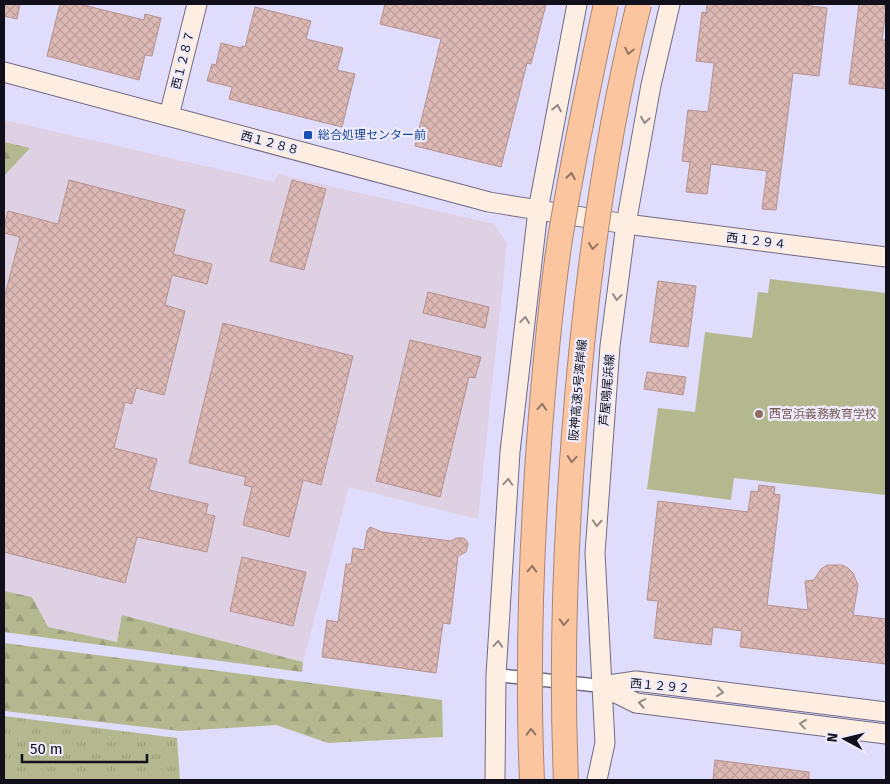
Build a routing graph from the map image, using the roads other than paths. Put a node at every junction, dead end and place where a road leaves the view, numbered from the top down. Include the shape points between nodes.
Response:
1 (197, 4) edge
2 (577, 4) edge
3 (606, 4) edge
4 (640, 4) edge
5 (670, 4) edge
6 (4, 72) edge
7 (169, 116) junction
8 (538, 210) junction
9 (626, 224) junction
10 (886, 257) edge
11 (496, 675) junction
12 (602, 686) junction
13 (886, 712) edge
14 (886, 734) edge
15 (606, 743) junction
16 (495, 780) edge
17 (532, 780) edge
18 (566, 780) edge
19 (597, 780) edge
20 (608, 780) edge

1 - 7 main road, 西１２８７
8 -> 2 main road
17 -> 3 highway, bridge via 530,633 545,360 562,231
4 -> 18 highway, 阪神高速5号湾岸線, bridge via 593,246 579,369 563,634
5 -> 9 main road, 芦屋鳴尾浜線 via 651,85
6 - 7 main road, 西１２８８
7 - 8 main road, 西１２８８ via 489,202
8 - 9 main road, 西１２８８
11 -> 8 main road via 510,452
9 - 10 main road, 西１２９４
9 -> 12 main road, 芦屋鳴尾浜線 via 610,346 595,553
11 - 12 street
11 - 16 main road
12 -> 13 main road, 西１２９２ via 636,681
14 -> 12 main road, 西１２９２ via 636,703
12 - 15 main road, 芦屋鳴尾浜線
15 - 19 main road, 芦屋鳴尾浜線
15 - 20 street

